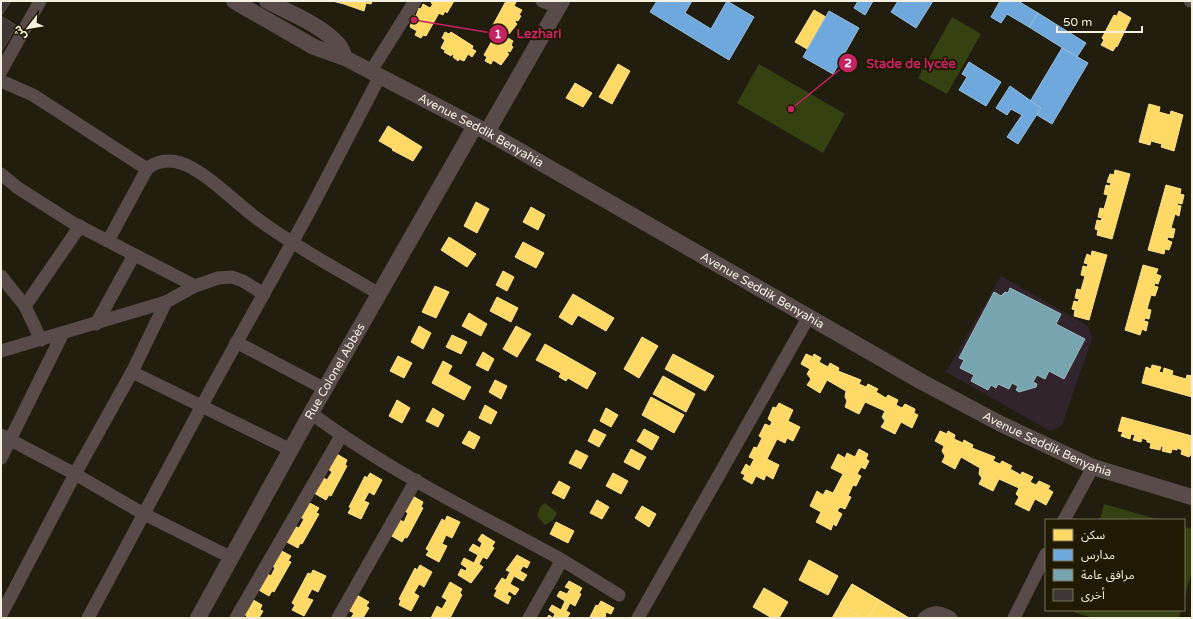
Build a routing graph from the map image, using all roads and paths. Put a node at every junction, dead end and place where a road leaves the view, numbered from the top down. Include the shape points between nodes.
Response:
1 (40, 1) edge
2 (234, 1) edge
3 (267, 1) edge
4 (415, 1) edge
5 (542, 1) edge
6 (561, 4) edge
7 (345, 58) junction
8 (1, 71) edge
9 (376, 74) junction
10 (1, 81) edge
11 (481, 129) junction
12 (147, 169) junction
13 (1, 174) edge
14 (80, 226) junction
15 (108, 241) junction
16 (292, 243) junction
17 (134, 255) junction
18 (1, 276) edge
19 (195, 286) junction
20 (264, 294) junction
21 (379, 294) junction
22 (166, 302) junction
23 (25, 306) junction
24 (809, 316) junction
25 (96, 324) junction
26 (63, 333) junction
27 (41, 340) junction
28 (236, 342) junction
29 (1, 351) edge
30 (132, 372) junction
31 (325, 389) junction
32 (201, 406) junction
33 (311, 413) junction
34 (342, 436) junction
35 (6, 437) edge
36 (291, 450) junction
37 (1, 458) edge
38 (1093, 467) junction
39 (75, 474) junction
40 (416, 480) junction
41 (1192, 497) edge
42 (144, 514) junction
43 (1065, 519) edge
44 (1045, 556) edge
45 (232, 558) junction
46 (562, 560) junction
47 (619, 595) dead end
48 (5, 615) edge
49 (643, 616) edge
50 (88, 618) edge
51 (198, 618) edge
52 (236, 618) edge
53 (338, 618) edge
54 (529, 618) edge
55 (924, 618) edge
56 (951, 618) edge
57 (1014, 618) edge

1 - 8 street
2 - 7 street, Avenue Seddik Benyahia via 314,47
3 - 7 street via 318,28 339,45
4 - 9 street
5 - 6 street
6 - 11 street, Rue Colonel Abbès
7 - 9 street, Avenue Seddik Benyahia
9 - 11 street, Avenue Seddik Benyahia
9 - 16 street
10 - 12 street via 33,95
11 - 21 street, Rue Colonel Abbès
11 - 24 street, Avenue Seddik Benyahia
12 - 15 street
12 - 16 street via 154,163 166,161 197,170 236,203
13 - 14 street via 27,194
14 - 15 street
14 - 23 street
15 - 17 street
16 - 20 street
16 - 21 street
17 - 19 street
17 - 25 street
18 - 23 street
19 - 20 street via 218,278 232,277
19 - 22 street
20 - 28 street
21 - 31 street, Rue Colonel Abbès
22 - 25 street
22 - 30 street
23 - 27 street
24 - 38 street, Avenue Seddik Benyahia via 929,386 1001,424
24 - 49 street
25 - 26 street
26 - 27 street
26 - 35 street
27 - 29 street
28 - 31 street
28 - 32 street
30 - 32 street
30 - 39 street
31 - 33 street, Rue Colonel Abbès
32 - 36 street
32 - 42 street
33 - 34 street
33 - 36 street, Rue Colonel Abbès
34 - 40 street
34 - 52 street
35 - 37 street
35 - 39 street
36 - 45 street, Rue Colonel Abbès
38 - 41 street, Avenue Seddik Benyahia
38 - 43 street
39 - 42 street
39 - 48 street
40 - 46 street
40 - 53 street
42 - 45 street
42 - 50 street
44 - 57 street
45 - 51 street, Rue Colonel Abbès
46 - 47 street
46 - 54 street
55 - 56 street via 935,612

